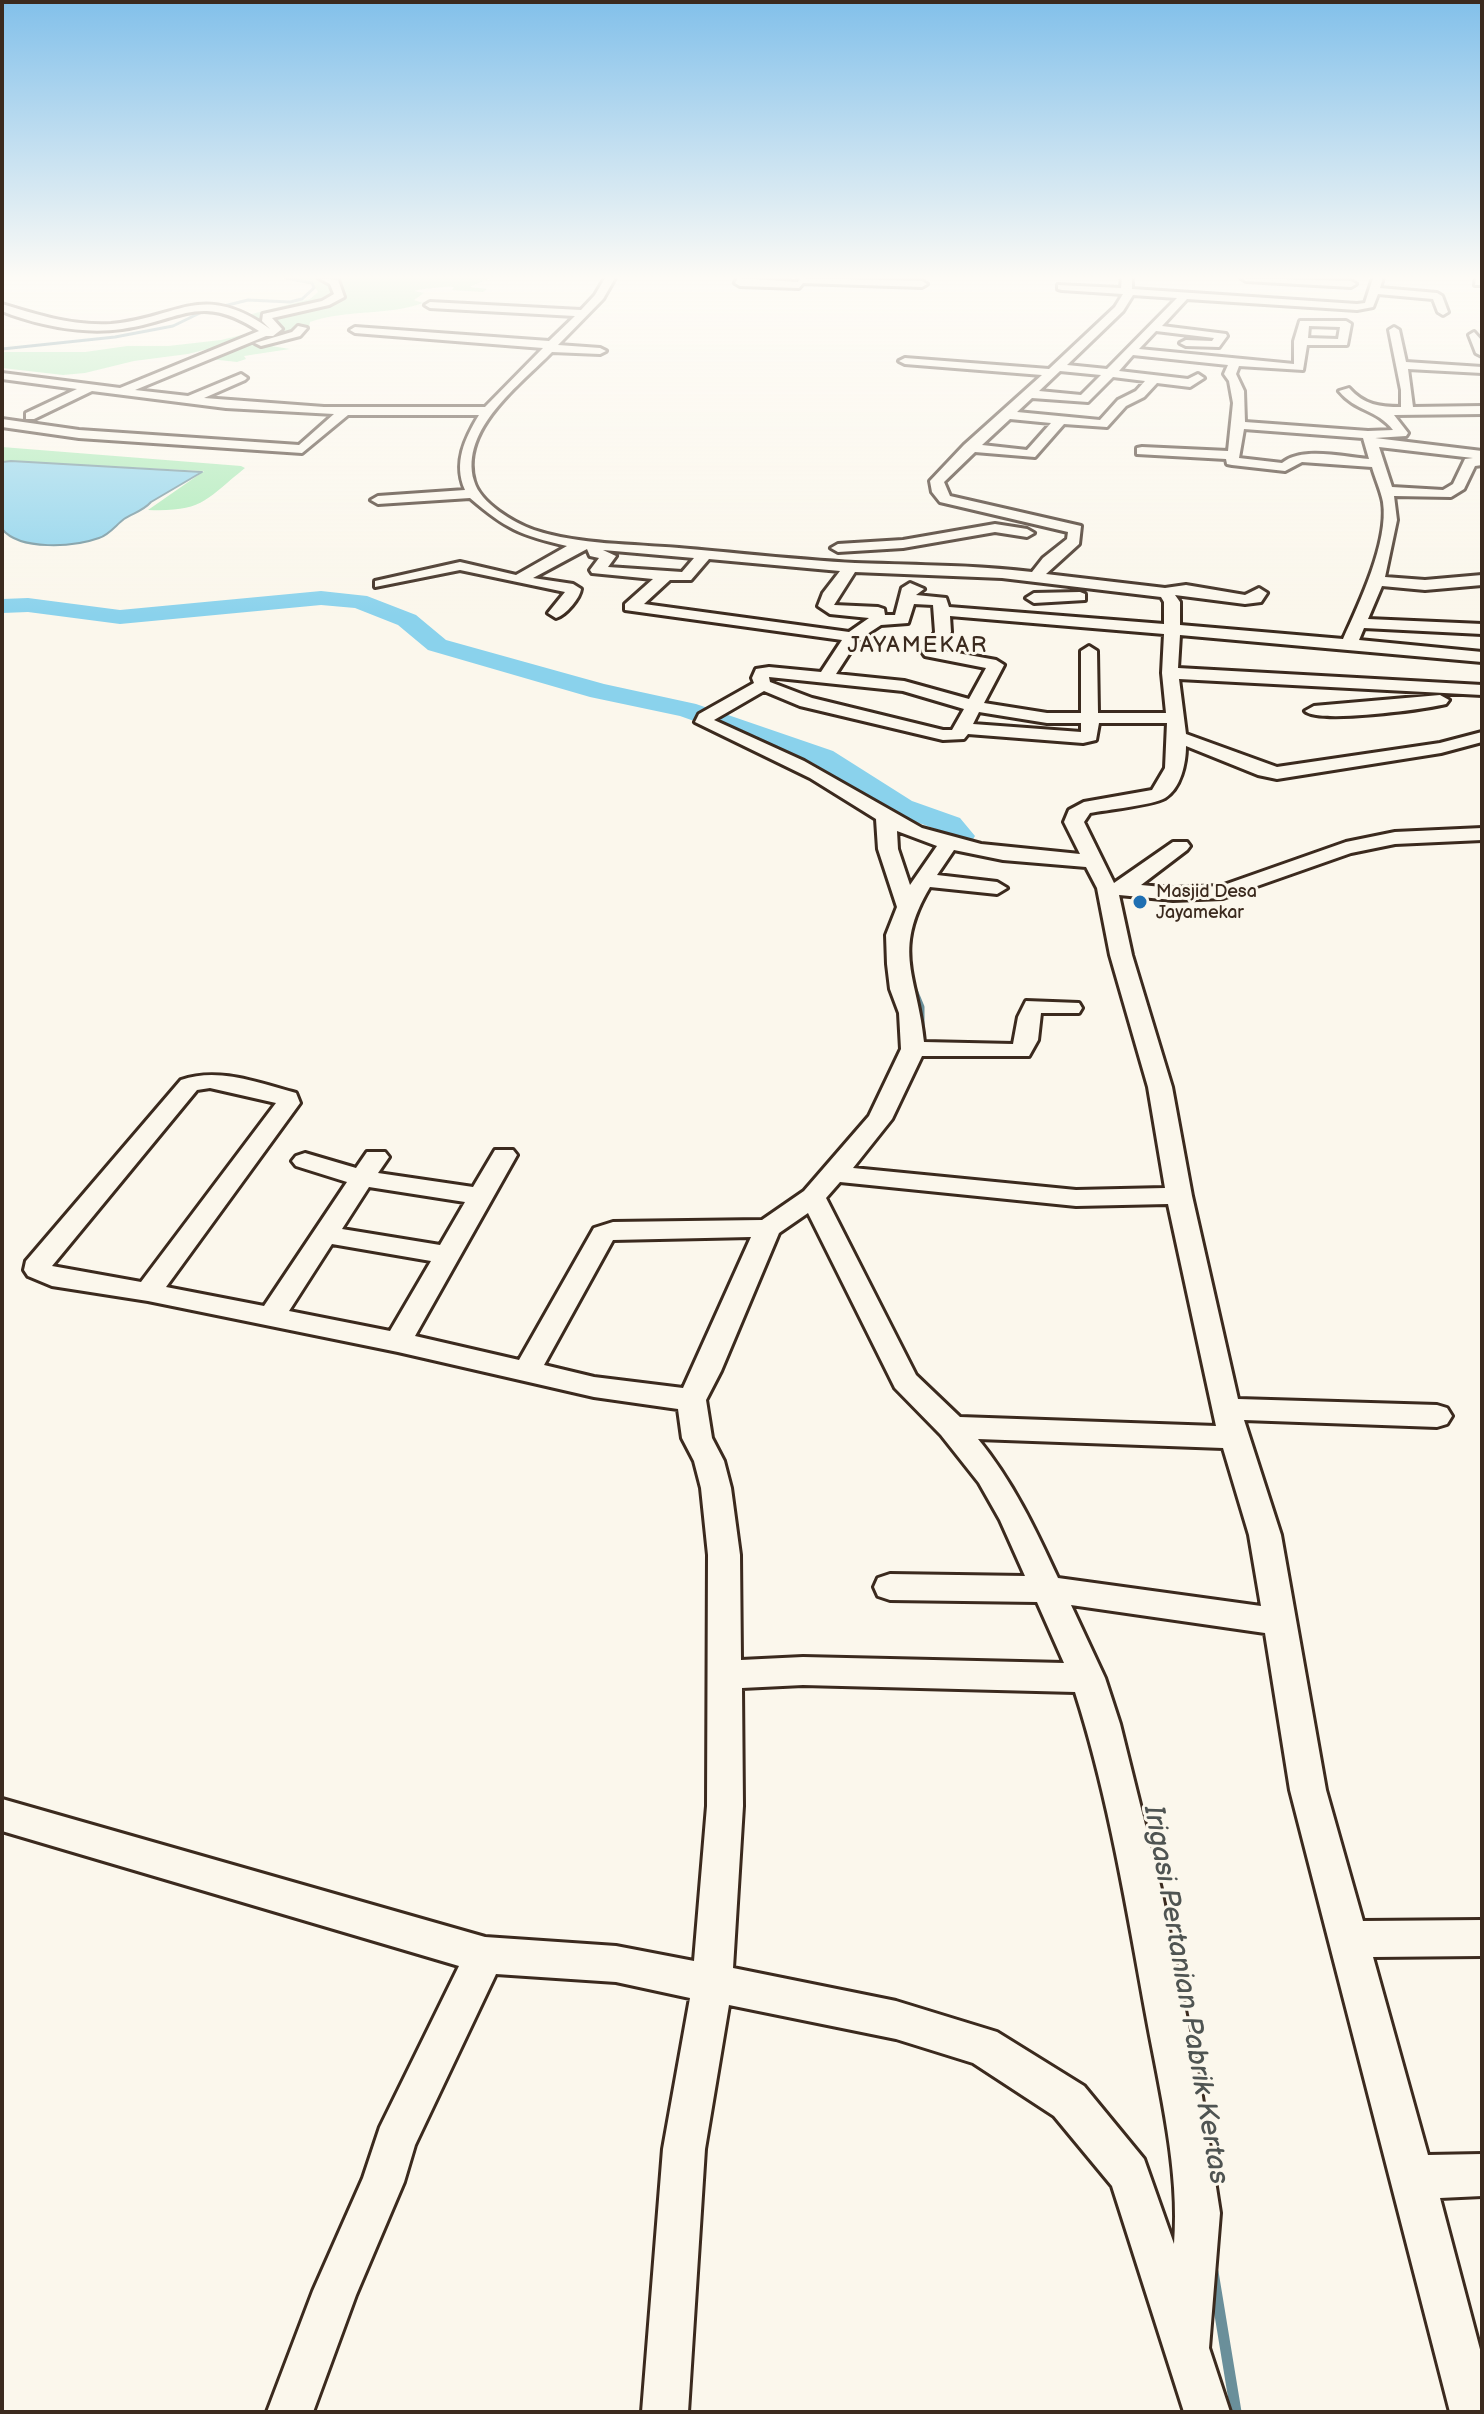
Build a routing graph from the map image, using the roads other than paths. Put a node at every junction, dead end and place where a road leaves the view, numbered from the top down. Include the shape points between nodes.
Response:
1 (84, 391) edge
2 (118, 391) edge
3 (122, 391) joint
4 (211, 391) edge
5 (508, 391) edge
6 (1031, 391) edge
7 (1106, 391) edge
8 (1143, 391) edge
9 (1238, 391) edge
10 (1345, 391) dead end
11 (1409, 391) edge
12 (1028, 394) junction
13 (1070, 398) junction
14 (189, 400) junction
15 (1103, 401) junction
16 (1453, 409) junction
17 (1482, 410) edge
18 (488, 411) junction
19 (344, 412) junction
20 (1386, 414) junction
21 (1006, 415) junction
22 (30, 416) dead end
23 (1410, 417) junction
24 (1056, 420) junction
25 (2, 423) edge
26 (1236, 425) junction
27 (1370, 439) junction
28 (1460, 439) junction
29 (1482, 442) edge
30 (969, 448) junction
31 (1142, 451) dead end
32 (1233, 455) junction
33 (1482, 455) edge
34 (1482, 461) edge
35 (1375, 463) junction
36 (1386, 491) junction
37 (473, 494) junction
38 (378, 500) dead end
39 (1074, 541) junction
40 (587, 545) junction
41 (838, 548) dead end
42 (706, 554) junction
43 (851, 567) junction
44 (930, 569) junction
45 (667, 575) junction
46 (1035, 578) junction
47 (518, 580) junction
48 (1482, 580) edge
49 (1377, 581) junction
50 (380, 584) dead end
51 (1106, 586) junction
52 (1166, 593) junction
53 (1259, 593) dead end
54 (1034, 598) dead end
55 (907, 599) junction
56 (944, 611) junction
57 (556, 613) dead end
58 (877, 620) junction
59 (1361, 623) junction
60 (1444, 627) junction
61 (1482, 629) edge
62 (1174, 632) junction
63 (852, 637) junction
64 (1349, 644) junction
65 (1089, 651) dead end
66 (1456, 654) junction
67 (1482, 657) edge
68 (1170, 673) junction
69 (826, 677) junction
70 (763, 685) junction
71 (1437, 693) junction
72 (1478, 693) edge
73 (973, 706) junction
74 (1314, 711) dead end
75 (1092, 719) junction
76 (1177, 727) junction
77 (962, 728) junction
78 (1482, 737) edge
79 (886, 818) junction
80 (1482, 834) edge
81 (1180, 846) dead end
82 (890, 855) junction
83 (1094, 861) junction
84 (931, 871) junction
85 (997, 888) dead end
86 (1115, 889) junction
87 (1071, 1008) dead end
88 (913, 1049) junction
89 (504, 1155) dead end
90 (305, 1161) dead end
91 (368, 1167) junction
92 (824, 1186) junction
93 (481, 1196) junction
94 (1179, 1196) junction
95 (768, 1228) junction
96 (324, 1234) junction
97 (448, 1255) junction
98 (148, 1292) junction
99 (271, 1317) junction
100 (398, 1342) junction
101 (526, 1372) junction
102 (691, 1400) junction
103 (1437, 1416) dead end
104 (1230, 1423) junction
105 (952, 1427) junction
106 (890, 1587) dead end
107 (1047, 1589) junction
108 (1278, 1622) junction
109 (727, 1675) junction
110 (1088, 1678) junction
111 (2, 1815) edge
112 (1482, 1938) edge
113 (1347, 1939) junction
114 (485, 1955) junction
115 (712, 1986) junction
116 (1482, 2175) edge
117 (1413, 2177) junction
118 (1189, 2352) junction
119 (290, 2412) edge
120 (665, 2412) edge
121 (1207, 2412) edge
122 (1473, 2412) edge

1 - 22 street
2 - 3 street
3 - 14 street
4 - 14 street
5 - 18 street
6 - 12 street
7 - 15 street
8 - 15 street
9 - 26 street
10 - 20 street via 1366,408
11 - 23 street
12 - 13 street
12 - 21 street
13 - 15 street
13 - 24 street
14 - 19 street
15 - 24 street via 1106,423
16 - 17 street
16 - 23 street
16 - 28 street
18 - 19 street
18 - 37 street via 472,437 466,464
19 - 25 street via 302,449 79,434
20 - 23 street
20 - 27 street via 1402,433
21 - 24 street
21 - 30 street
24 - 30 street via 1030,454
26 - 27 street
26 - 32 street via 1239,440
27 - 28 street
27 - 35 street
28 - 29 street
28 - 33 street
30 - 39 street via 937,481 943,497 1072,527 1078,532
31 - 32 street
32 - 35 street via 1233,462 1285,467 1302,458
34 - 36 street via 1470,462 1459,486 1446,494
35 - 36 street
36 - 49 street via 1390,520
37 - 38 street
37 - 40 street via 506,522 529,533
39 - 41 street via 995,528 903,544
39 - 46 street
40 - 42 street
40 - 45 street via 609,556 597,570
40 - 47 street
42 - 43 street
42 - 45 street via 686,577
43 - 44 street
43 - 58 street via 826,606 878,612
44 - 46 street
44 - 55 street via 927,589 910,588
45 - 63 street via 631,607
46 - 51 street
47 - 50 street via 460,566
47 - 57 street via 573,589
48 - 49 street via 1432,585
49 - 59 street
51 - 52 street
51 - 54 street via 1094,598
52 - 53 street via 1179,589 1251,600
52 - 62 street via 1172,602
55 - 56 street via 941,601
55 - 58 street via 902,620
56 - 62 street
56 - 73 street via 943,632 931,653 996,665
58 - 63 street
59 - 60 street
59 - 64 street
60 - 61 street
60 - 66 street
62 - 64 street
62 - 68 street
63 - 69 street
64 - 66 street
65 - 75 street
66 - 67 street
66 - 72 street
68 - 71 street
68 - 76 street
69 - 70 street via 765,672 760,678
69 - 73 street via 904,686
70 - 77 street via 806,702 943,735 958,735
70 - 79 street via 704,722 774,752
71 - 72 street
71 - 74 street via 1374,708
73 - 75 street
73 - 77 street
75 - 76 street
75 - 77 street via 1090,736 1083,738
76 - 78 street via 1277,773
76 - 83 street via 1177,755 1165,789 1099,803 1076,814 1074,822
79 - 82 street
79 - 84 street via 917,833
80 - 86 street via 1395,838 1346,848 1223,892
81 - 86 street
82 - 84 street
82 - 84 street
83 - 84 street via 996,853
83 - 86 street
84 - 85 street
84 - 88 street via 897,935
86 - 94 street via 1121,955 1160,1087
87 - 88 street via 1034,1006 1021,1051
88 - 92 street via 880,1119
89 - 93 street
90 - 91 street
91 - 93 street
91 - 96 street
92 - 94 street via 1076,1198
92 - 95 street
92 - 105 street via 905,1381
93 - 97 street
94 - 104 street
95 - 101 street via 603,1234
95 - 102 street
96 - 97 street
96 - 99 street
97 - 100 street
98 - 98 street via 52,1277 38,1270 39,1261 189,1085 196,1081 240,1086 287,1098
98 - 99 street
99 - 100 street
100 - 101 street
101 - 102 street
102 - 109 street via 697,1438 716,1488 724,1555
103 - 104 street
104 - 105 street
104 - 108 street via 1265,1535
105 - 107 street via 990,1475
106 - 107 street
107 - 108 street
107 - 110 street
108 - 113 street via 1308,1790
109 - 110 street via 803,1671
109 - 115 street via 725,1806
110 - 118 street via 1142,1889 1180,2090 1198,2213
111 - 114 street
112 - 113 street
113 - 117 street
114 - 115 street via 616,1964
114 - 119 street via 395,2142
115 - 118 street via 896,2020 983,2046 1069,2101 1129,2174
115 - 120 street via 684,2149
116 - 117 street
117 - 122 street
118 - 121 street

